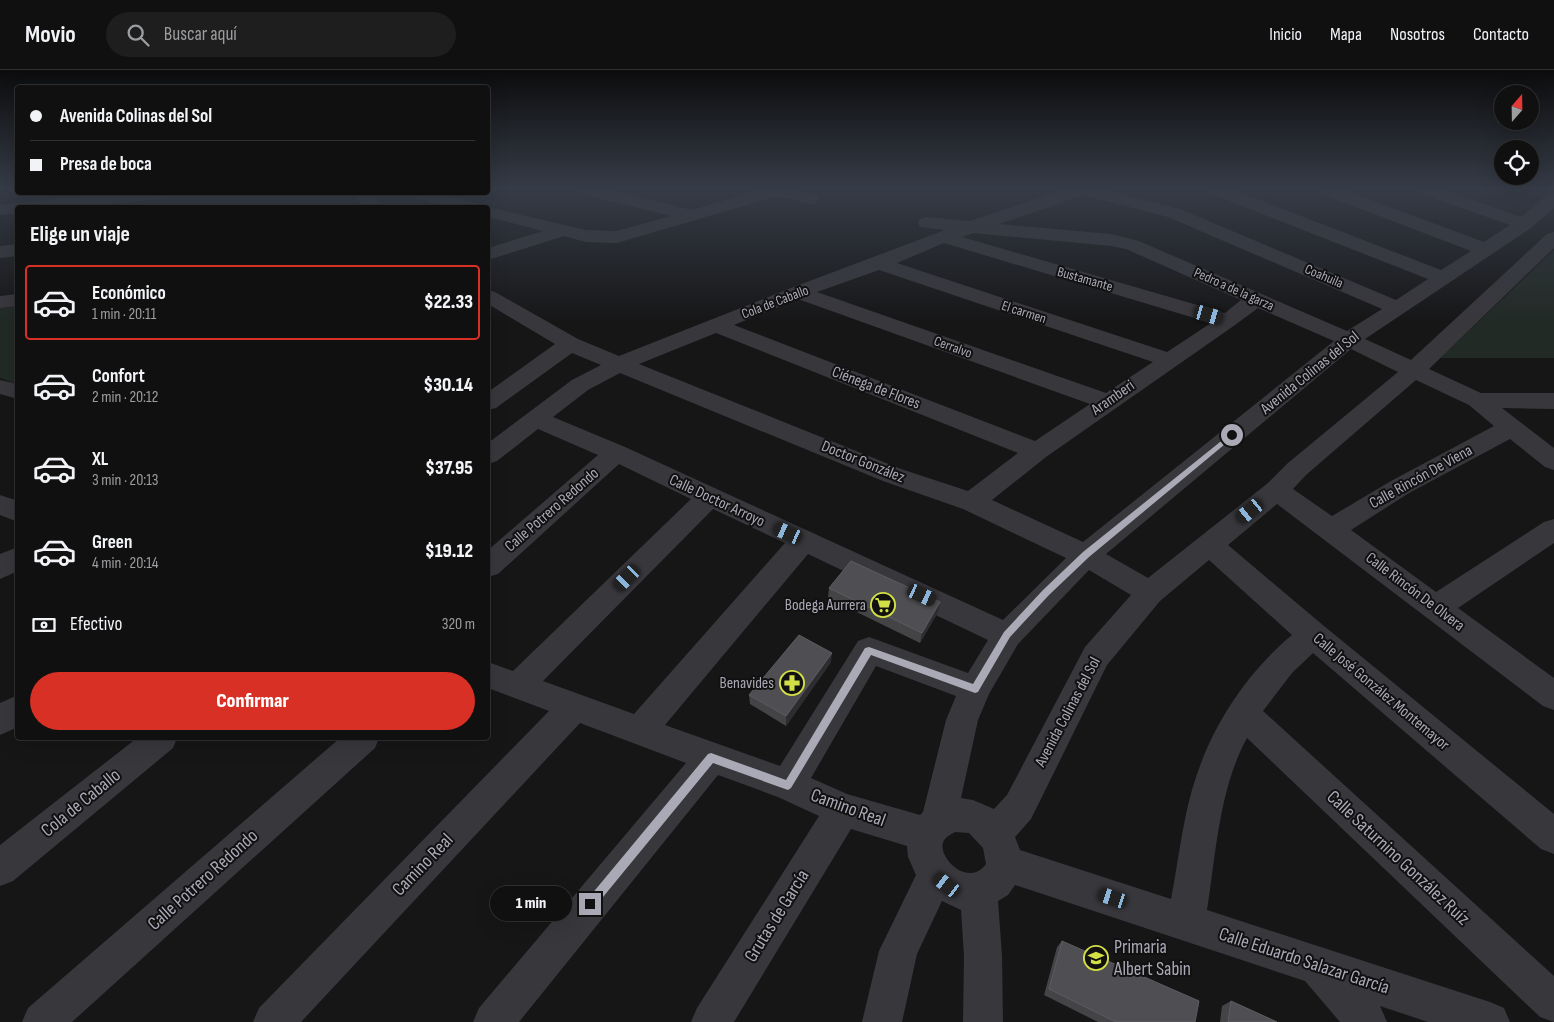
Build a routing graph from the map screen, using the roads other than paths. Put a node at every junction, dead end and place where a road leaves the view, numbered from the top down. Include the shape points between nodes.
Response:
1 (554, 233) edge
2 (574, 233) edge
3 (629, 233) edge
4 (953, 233) edge
5 (1040, 233) edge
6 (1224, 233) edge
7 (1329, 233) edge
8 (1443, 233) edge
9 (1511, 233) edge
10 (943, 237) junction
11 (1554, 238) edge
12 (15, 250) edge
13 (1487, 250) junction
14 (0, 252) edge
15 (490, 253) edge
16 (879, 263) junction
17 (1444, 278) junction
18 (798, 292) junction
19 (490, 297) edge
20 (1256, 299) junction
21 (15, 300) edge
22 (0, 302) edge
23 (1397, 308) junction
24 (1228, 321) junction
25 (716, 325) junction
26 (1350, 340) junction
27 (570, 344) junction
28 (1169, 360) junction
29 (621, 363) junction
30 (1414, 370) junction
31 (0, 387) edge
32 (15, 391) edge
33 (1477, 400) junction
34 (1554, 401) edge
35 (490, 402) edge
36 (1108, 402) junction
37 (535, 419) junction
38 (1512, 427) junction
39 (1037, 451) junction
40 (490, 453) edge
41 (616, 454) junction
42 (1554, 461) edge
43 (1277, 490) junction
44 (708, 498) junction
45 (972, 502) junction
46 (0, 505) edge
47 (15, 511) edge
48 (1332, 529) junction
49 (1554, 529) edge
50 (804, 540) junction
51 (1209, 544) junction
52 (1086, 555) junction
53 (15, 559) edge
54 (490, 564) edge
55 (0, 568) edge
56 (1150, 593) junction
57 (1434, 608) junction
58 (1313, 634) junction
59 (1007, 635) junction
60 (490, 676) edge
61 (518, 686) junction
62 (975, 689) junction
63 (1554, 696) edge
64 (573, 708) junction
65 (15, 711) edge
66 (1242, 713) junction
67 (0, 721) edge
68 (640, 731) junction
69 (159, 740) edge
70 (361, 740) edge
71 (711, 758) junction
72 (788, 785) junction
73 (843, 810) junction
74 (933, 827) junction
75 (1554, 837) edge
76 (993, 862) junction
77 (0, 868) edge
78 (935, 874) junction
79 (1186, 922) junction
80 (1318, 966) junction
81 (1554, 1003) edge
82 (42, 1022) edge
83 (273, 1022) edge
84 (493, 1022) edge
85 (711, 1022) edge
86 (882, 1022) edge
87 (983, 1022) edge
88 (1367, 1022) edge
89 (1490, 1022) edge

1 - 15 street
2 - 3 street via 617,237
4 - 10 street, Cola de Caballo
5 - 20 street, Pedro a de la garza via 1124,242
6 - 23 street, Coahuila
7 - 17 street
8 - 13 street
9 - 13 street, Avenida Colinas del Sol
10 - 16 street, Cola de Caballo
10 - 24 street, Bustamante
11 - 30 street, Avenida Colinas del Sol
12 - 14 street
13 - 17 street, Avenida Colinas del Sol
16 - 18 street, Cola de Caballo
16 - 28 street, El carmen
17 - 23 street, Avenida Colinas del Sol
18 - 25 street, Cola de Caballo
18 - 36 street, Cerralvo
19 - 27 street, Doctor González
20 - 24 street, Aramberi
20 - 26 street, Pedro a de la garza
21 - 22 street
23 - 26 street, Avenida Colinas del Sol
24 - 28 street, Aramberi
25 - 29 street, Cola de Caballo
25 - 39 street, Ciénega de Flores
26 - 30 street, Pedro a de la garza
26 - 52 street, Avenida Colinas del Sol
27 - 29 street, Doctor González
27 - 35 street
28 - 36 street, Aramberi
29 - 37 street, Cola de Caballo via 580,385
29 - 45 street, Doctor González via 892,475
30 - 33 street, Pedro a de la garza
30 - 43 street, Avenida Colinas del Sol via 1297,469
31 - 32 street
33 - 34 street
33 - 38 street
36 - 39 street, Aramberi
37 - 40 street, Cola de Caballo
37 - 41 street, Calle Doctor Arroyo
38 - 42 street
38 - 48 street, Calle Rincón De Viena via 1400,487
39 - 45 street, Aramberi
41 - 44 street, Calle Doctor Arroyo
41 - 54 street, Calle Potrero Redondo
43 - 48 street, Calle Rincón De Olvera
43 - 51 street, Avenida Colinas del Sol
44 - 50 street, Calle Doctor Arroyo
44 - 61 street
45 - 52 street, Doctor González
46 - 47 street
48 - 57 street, Calle Rincón De Olvera
49 - 57 street
50 - 59 street, Calle Doctor Arroyo
50 - 68 street
51 - 56 street, Avenida Colinas del Sol
51 - 58 street, Calle José González Montemayor
52 - 56 street, Doctor González
52 - 59 street, Avenida Colinas del Sol
53 - 55 street
56 - 76 street, Avenida Colinas del Sol via 1096,656
57 - 63 street, Calle Rincón De Olvera
58 - 66 street via 1287,655
58 - 75 street, Calle José González Montemayor
59 - 62 street, Avenida Colinas del Sol
60 - 61 street, Camino Real
61 - 64 street, Camino Real
62 - 72 street via 869,650
62 - 74 street, Avenida Colinas del Sol via 962,720
64 - 68 street, Camino Real
64 - 83 street, Camino Real
65 - 67 street
66 - 79 street via 1212,781
66 - 81 street, Calle Saturnino González Ruíz
68 - 71 street, Camino Real
69 - 77 street, Cola de Caballo
70 - 82 street, Calle Potrero Redondo
71 - 72 street, Camino Real
71 - 84 street
72 - 73 street, Camino Real
73 - 74 street, Camino Real
73 - 85 street, Grutas de García
74 - 76 street via 950,815 962,814 986,824
74 - 78 street via 924,844
76 - 78 street via 968,892 947,885
76 - 79 street, Calle Eduardo Salazar García
76 - 87 street via 983,956
78 - 86 street via 898,951
79 - 80 street, Calle Eduardo Salazar García
80 - 88 street
80 - 89 street, Calle Eduardo Salazar García

